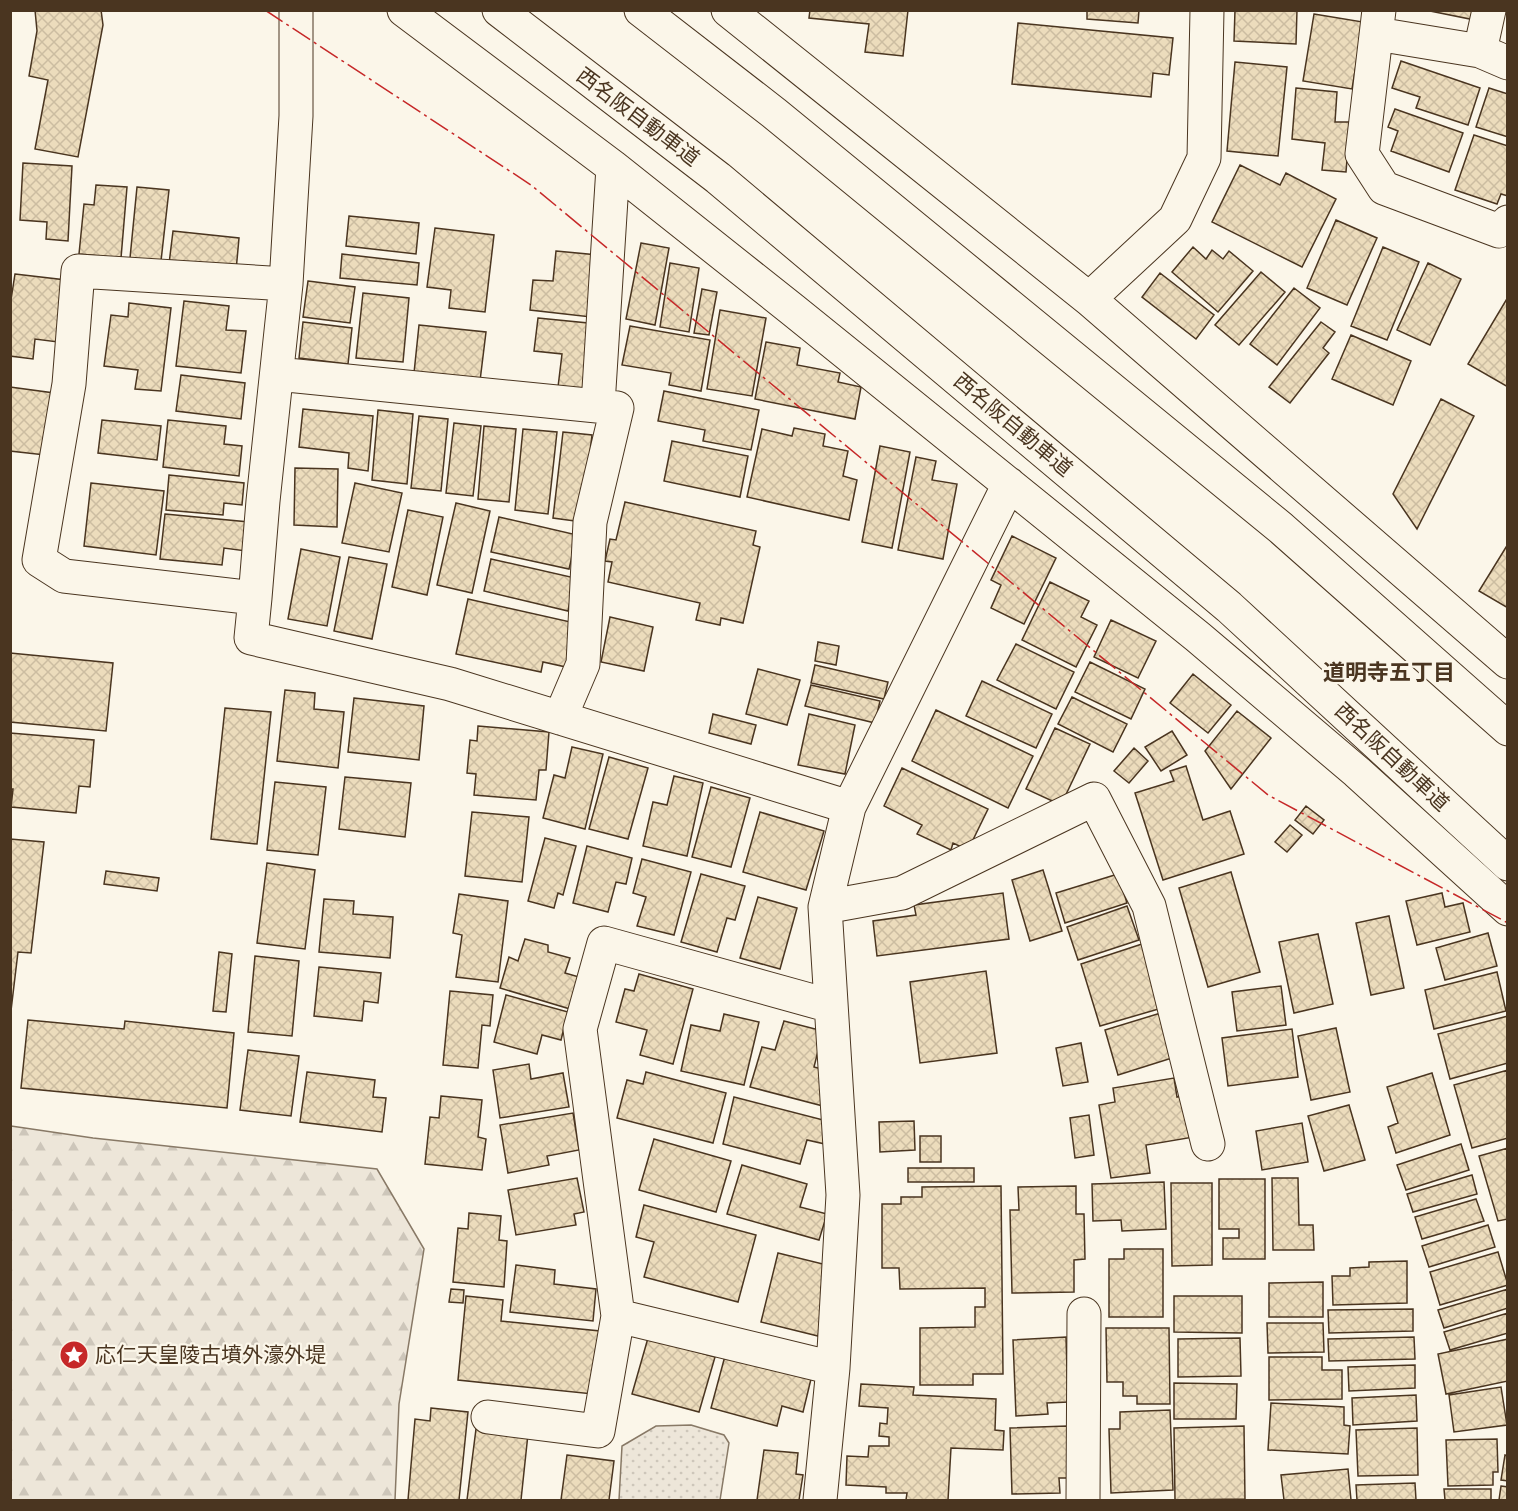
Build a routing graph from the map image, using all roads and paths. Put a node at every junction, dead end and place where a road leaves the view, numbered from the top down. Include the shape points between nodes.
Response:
1 (296, 10) edge
2 (404, 10) edge
3 (499, 10) edge
4 (640, 10) edge
5 (728, 10) edge
6 (1207, 10) edge
7 (1488, 10) edge
8 (1378, 22) edge
9 (1494, 57) edge
10 (613, 167) junction
11 (1508, 222) edge
12 (286, 284) junction
13 (1089, 299) junction
14 (277, 374) junction
15 (597, 405) junction
16 (1010, 484) junction
17 (255, 598) junction
18 (1508, 662) edge
19 (560, 718) junction
20 (1508, 729) edge
21 (849, 807) junction
22 (1508, 864) edge
23 (825, 907) junction
24 (1508, 909) edge
25 (831, 1006) junction
26 (1208, 1144) dead end
27 (1084, 1314) dead end
28 (618, 1316) junction
29 (833, 1368) junction
30 (488, 1417) dead end
31 (820, 1500) edge
32 (1083, 1500) edge

1 - 12 main road via 296,116
2 - 10 main road
3 - 22 main road, 西名阪自動車道 via 718,178 1229,607
4 - 20 main road via 784,120 1281,528
5 - 13 main road
6 - 13 main road via 1204,158 1175,219
7 - 9 main road
8 - 9 main road
8 - 11 main road via 1362,154 1384,188 1499,231
10 - 15 main road
10 - 16 main road
12 - 14 main road
12 - 17 main road via 78,272 69,384 39,560 64,576
13 - 18 main road
14 - 15 main road
14 - 17 main road
15 - 19 main road via 617,408 590,522 583,664
16 - 21 main road
16 - 24 main road via 1357,772
17 - 19 main road via 250,638 450,684
19 - 21 main road
21 - 23 main road
23 - 25 main road
23 - 26 main road via 902,892 1094,799 1149,906
25 - 28 main road via 604,943 580,1029
25 - 29 main road via 843,1195
27 - 32 main road
28 - 29 main road
28 - 30 main road via 597,1431
29 - 31 main road

